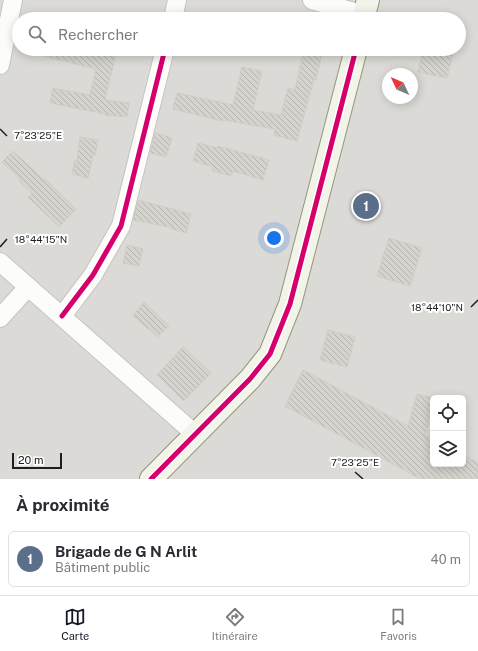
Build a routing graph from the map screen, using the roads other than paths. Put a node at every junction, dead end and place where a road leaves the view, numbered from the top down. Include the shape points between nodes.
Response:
1 (13, 0) edge
2 (177, 0) edge
3 (312, 0) edge
4 (365, 11) edge
5 (174, 12) edge
6 (163, 56) edge
7 (354, 56) edge
8 (0, 65) edge
9 (0, 262) edge
10 (28, 287) junction
11 (62, 316) junction
12 (0, 318) edge
13 (195, 434) junction
14 (151, 479) edge

1 - 8 street
2 - 5 street
3 - 4 street
6 - 11 street via 121,226 93,275
7 - 13 street via 290,304 281,328 270,354 250,379
9 - 10 street
10 - 11 street
10 - 12 street
11 - 13 street
13 - 14 street

